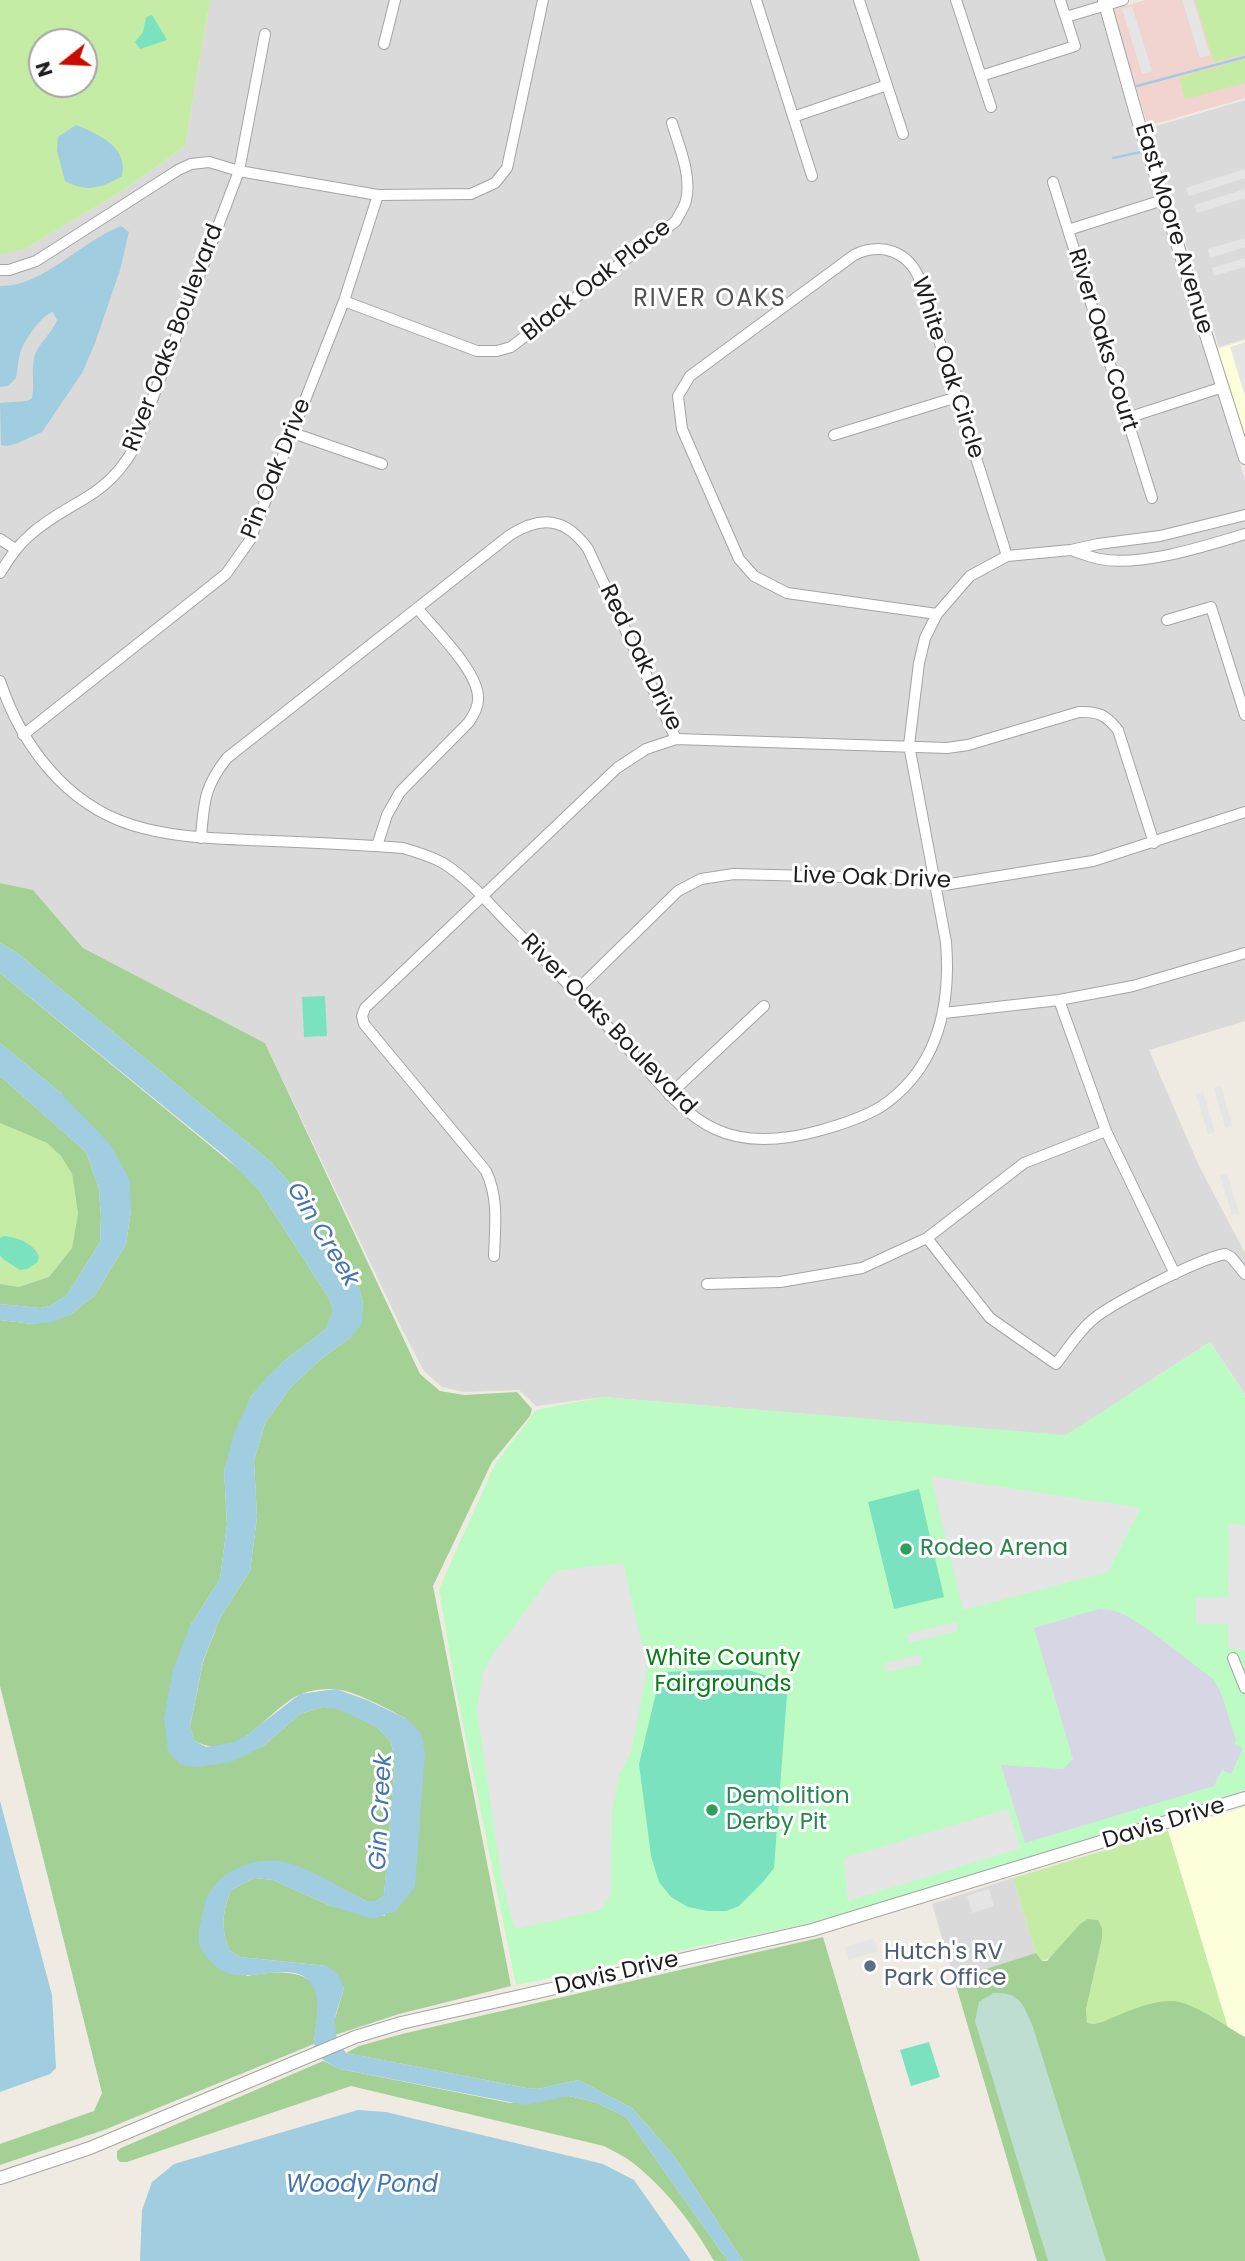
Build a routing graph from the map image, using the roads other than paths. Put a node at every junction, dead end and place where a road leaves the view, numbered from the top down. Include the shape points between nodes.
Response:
1 (395, 0) edge
2 (543, 0) edge
3 (755, 0) edge
4 (859, 0) edge
5 (957, 0) edge
6 (1060, 0) edge
7 (1123, 0) edge
8 (1105, 3) edge
9 (1066, 17) junction
10 (265, 34) dead end
11 (384, 44) dead end
12 (981, 76) junction
13 (887, 85) junction
14 (991, 107) dead end
15 (793, 117) junction
16 (672, 123) dead end
17 (903, 134) dead end
18 (239, 171) junction
19 (812, 176) dead end
20 (1053, 182) dead end
21 (377, 195) junction
22 (1163, 200) junction
23 (1068, 230) junction
24 (0, 270) edge
25 (344, 301) junction
26 (1223, 387) junction
27 (957, 397) junction
28 (1127, 418) junction
29 (293, 433) junction
30 (834, 435) dead end
31 (1245, 458) edge
32 (383, 464) dead end
33 (1152, 498) dead end
34 (1245, 515) edge
35 (1245, 534) edge
36 (0, 539) edge
37 (15, 549) junction
38 (1071, 550) junction
39 (1007, 556) junction
40 (0, 573) edge
41 (418, 608) junction
42 (936, 614) junction
43 (1167, 620) dead end
44 (0, 681) edge
45 (1245, 715) edge
46 (23, 736) junction
47 (676, 738) junction
48 (909, 745) junction
49 (1245, 812) edge
50 (201, 838) junction
51 (1154, 843) junction
52 (377, 846) junction
53 (935, 882) junction
54 (481, 895) junction
55 (1245, 953) edge
56 (576, 991) junction
57 (1059, 1000) junction
58 (764, 1006) dead end
59 (944, 1013) junction
60 (669, 1095) junction
61 (1106, 1131) junction
62 (927, 1238) junction
63 (494, 1256) dead end
64 (1245, 1274) edge
65 (1175, 1275) junction
66 (707, 1284) dead end
67 (1233, 1658) dead end
68 (1245, 1688) edge
69 (1245, 1798) edge
70 (0, 2178) edge

1 - 11 street
2 - 21 street via 507,168 495,183 471,194
3 - 15 street
4 - 13 street
5 - 12 street
6 - 9 street
7 - 8 street
8 - 9 street
8 - 22 street, East Moore Avenue
9 - 12 street via 1075,46
10 - 18 street, River Oaks Boulevard
12 - 14 street
13 - 15 street
13 - 17 street
15 - 19 street
16 - 25 street, Black Oak Place via 687,185 686,201 676,221 511,347 477,351
18 - 21 street
18 - 24 street via 209,162 191,164 36,261
18 - 37 street, River Oaks Boulevard via 133,450 102,489 45,523
20 - 23 street, River Oaks Court
21 - 25 street, Pin Oak Drive
22 - 23 street
22 - 26 street, East Moore Avenue
23 - 28 street, River Oaks Court
25 - 29 street, Pin Oak Drive
26 - 28 street
26 - 31 street, East Moore Avenue
27 - 30 street
27 - 39 street, White Oak Circle
27 - 42 street, White Oak Circle via 917,272 897,252 880,248 854,255 690,376 678,396 682,429 739,559 754,576 787,593
28 - 33 street, River Oaks Court
29 - 32 street
29 - 46 street, Pin Oak Drive via 250,540 226,574
34 - 38 street, River Oaks Boulevard via 1181,532
35 - 38 street, River Oaks Boulevard via 1186,551 1139,558 1101,559
36 - 37 street
37 - 40 street, River Oaks Boulevard
38 - 39 street, River Oaks Boulevard
39 - 42 street, River Oaks Boulevard via 970,576
41 - 47 street, Red Oak Drive via 519,529 539,522 561,524 588,549
41 - 50 street, Red Oak Drive via 227,758 212,778 204,801
41 - 52 street via 474,681 476,710 400,792
42 - 48 street, River Oaks Boulevard via 919,663
43 - 45 street via 1211,607
44 - 46 street, River Oaks Boulevard
46 - 50 street, River Oaks Boulevard via 38,758 85,801 130,825
47 - 48 street, Red Oak Drive
47 - 54 street via 646,749 617,768
48 - 51 street, Red Oak Drive via 968,745 1079,712 1107,716 1118,730
48 - 53 street, River Oaks Boulevard
49 - 51 street, Live Oak Drive
50 - 52 street, River Oaks Boulevard
51 - 53 street, Live Oak Drive via 1080,864 944,885
52 - 54 street, River Oaks Boulevard via 424,854 444,864
53 - 56 street, Live Oak Drive via 734,874 701,879 678,891
53 - 59 street, River Oaks Boulevard via 946,942
54 - 56 street, River Oaks Boulevard
54 - 63 street via 362,1016 486,1171 496,1201
55 - 57 street via 1133,986
56 - 60 street, River Oaks Boulevard
57 - 59 street
57 - 61 street
58 - 60 street
59 - 60 street, River Oaks Boulevard via 932,1046 897,1096 841,1124 773,1140 750,1138 717,1130
61 - 62 street via 1024,1163
61 - 65 street
62 - 65 street via 990,1318 1056,1364 1091,1320
62 - 66 street via 847,1272 780,1282
64 - 65 street via 1225,1254
67 - 68 street
69 - 70 street, Davis Drive via 812,1930 355,2037 90,2148

